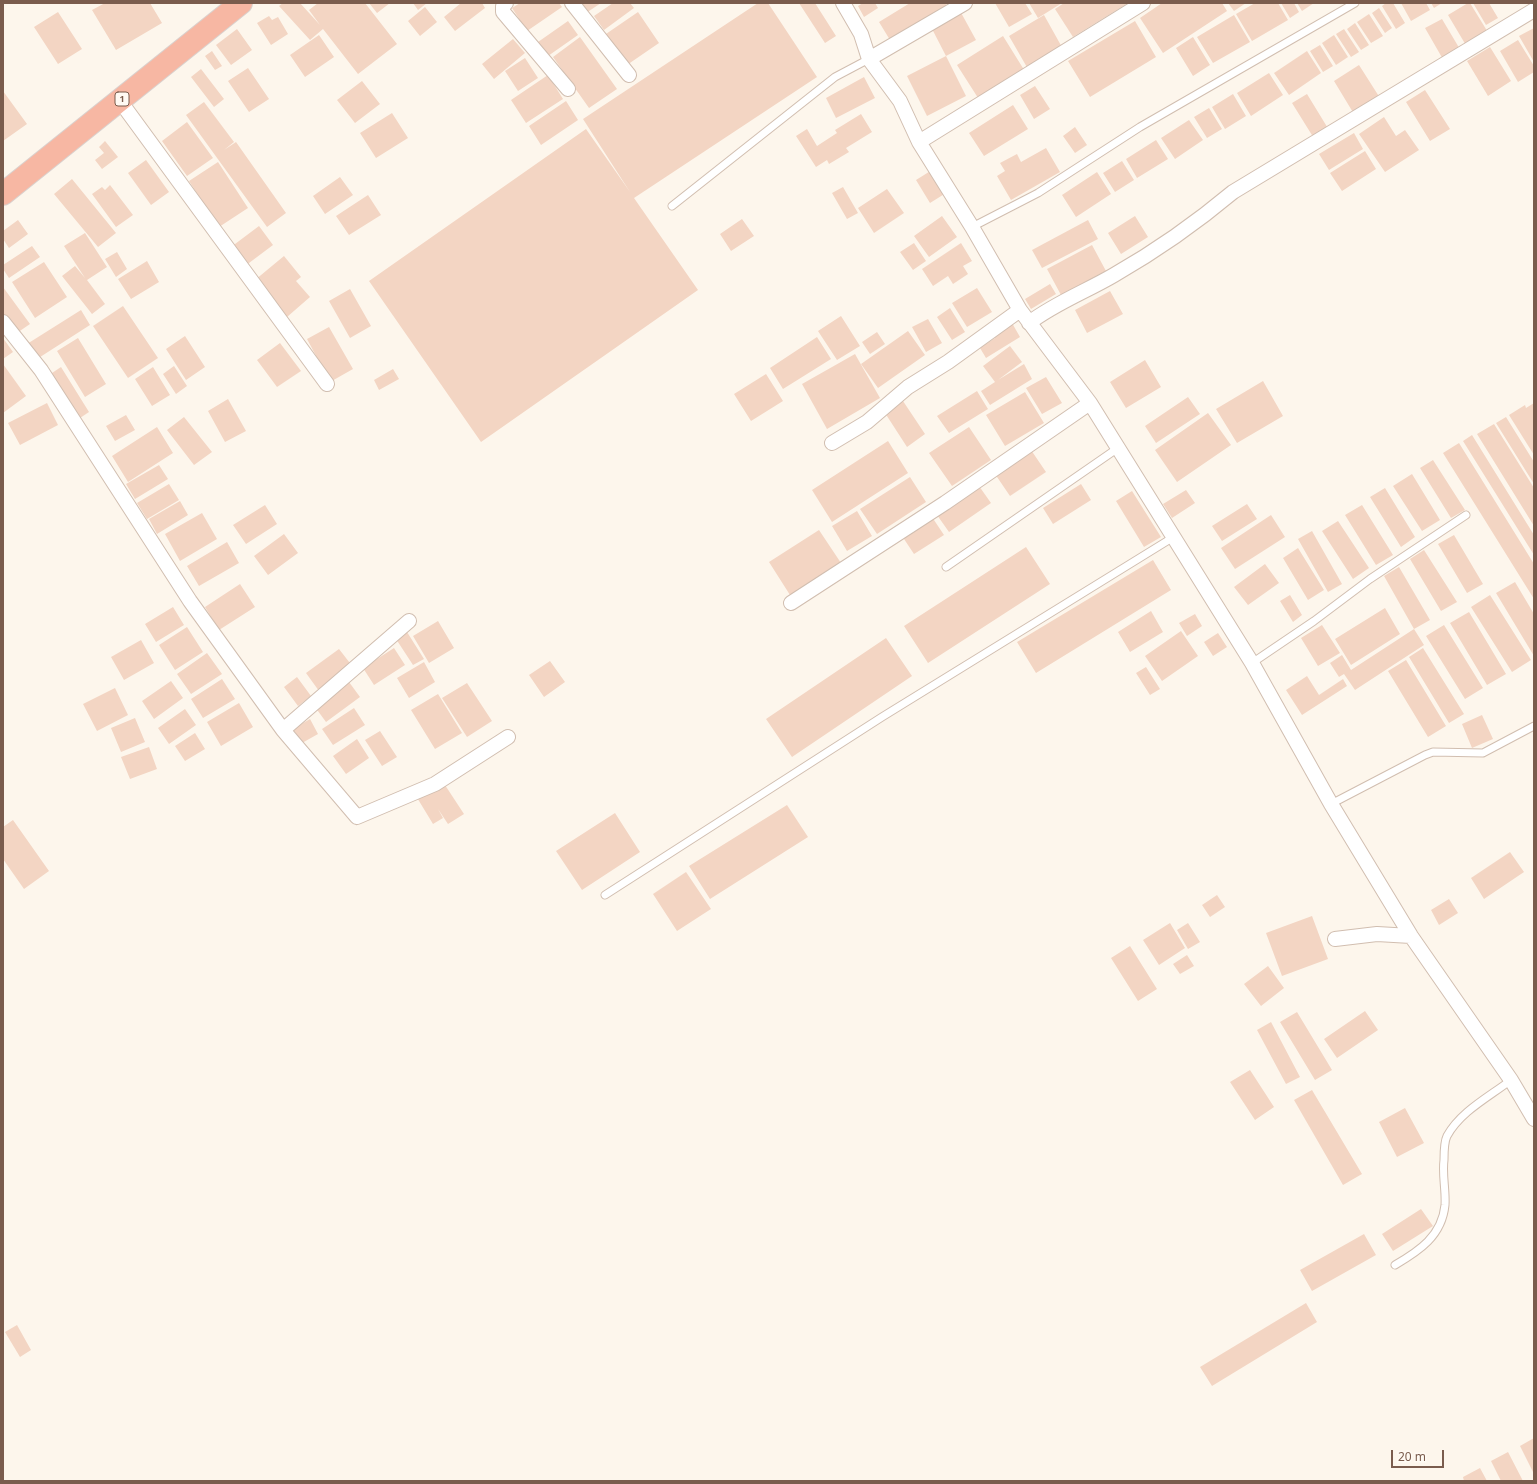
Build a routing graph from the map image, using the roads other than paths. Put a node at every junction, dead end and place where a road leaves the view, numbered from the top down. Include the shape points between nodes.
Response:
1 (241, 3) edge
2 (506, 3) edge
3 (572, 3) edge
4 (843, 3) edge
5 (965, 3) edge
6 (1143, 3) edge
7 (1355, 3) edge
8 (1534, 10) edge
9 (869, 59) junction
10 (629, 75) dead end
11 (568, 89) dead end
12 (120, 101) junction
13 (919, 142) junction
14 (5, 189) edge
15 (672, 206) dead end
16 (972, 227) junction
17 (1020, 310) junction
18 (3, 322) edge
19 (1029, 323) junction
20 (326, 384) dead end
21 (1090, 403) junction
22 (832, 443) dead end
23 (1118, 448) junction
24 (1466, 515) dead end
25 (1172, 538) junction
26 (946, 567) dead end
27 (791, 603) dead end
28 (408, 621) dead end
29 (1252, 663) junction
30 (1534, 726) edge
31 (282, 730) junction
32 (508, 737) dead end
33 (1331, 804) junction
34 (605, 895) dead end
35 (1411, 936) junction
36 (1335, 939) dead end
37 (1511, 1080) junction
38 (1534, 1119) edge
39 (1395, 1265) dead end

1 - 12 highway, 1
2 - 11 street via 503,12
3 - 10 street
4 - 9 street via 861,34
5 - 9 street
6 - 13 street
7 - 16 lane via 1140,127 1038,193
8 - 19 street via 1233,192 1192,225 1137,261
9 - 13 street via 900,101
9 - 15 lane via 834,77
12 - 14 highway, 1
12 - 20 street
13 - 16 street
16 - 17 street
17 - 19 street
17 - 22 street via 948,362 908,387 868,422
18 - 31 street via 41,370 190,601
19 - 21 street
21 - 23 street
21 - 27 street via 945,503
23 - 25 street
23 - 26 lane
24 - 29 lane
25 - 29 street
25 - 34 lane via 882,717
28 - 31 street
29 - 33 street
30 - 33 lane via 1483,753 1433,752 1425,755
31 - 32 street via 356,816 435,784
33 - 35 street
35 - 36 street via 1377,934
35 - 37 street
37 - 38 street
37 - 39 lane via 1459,1119 1446,1137 1443,1167 1445,1204 1442,1221 1433,1237 1418,1251

